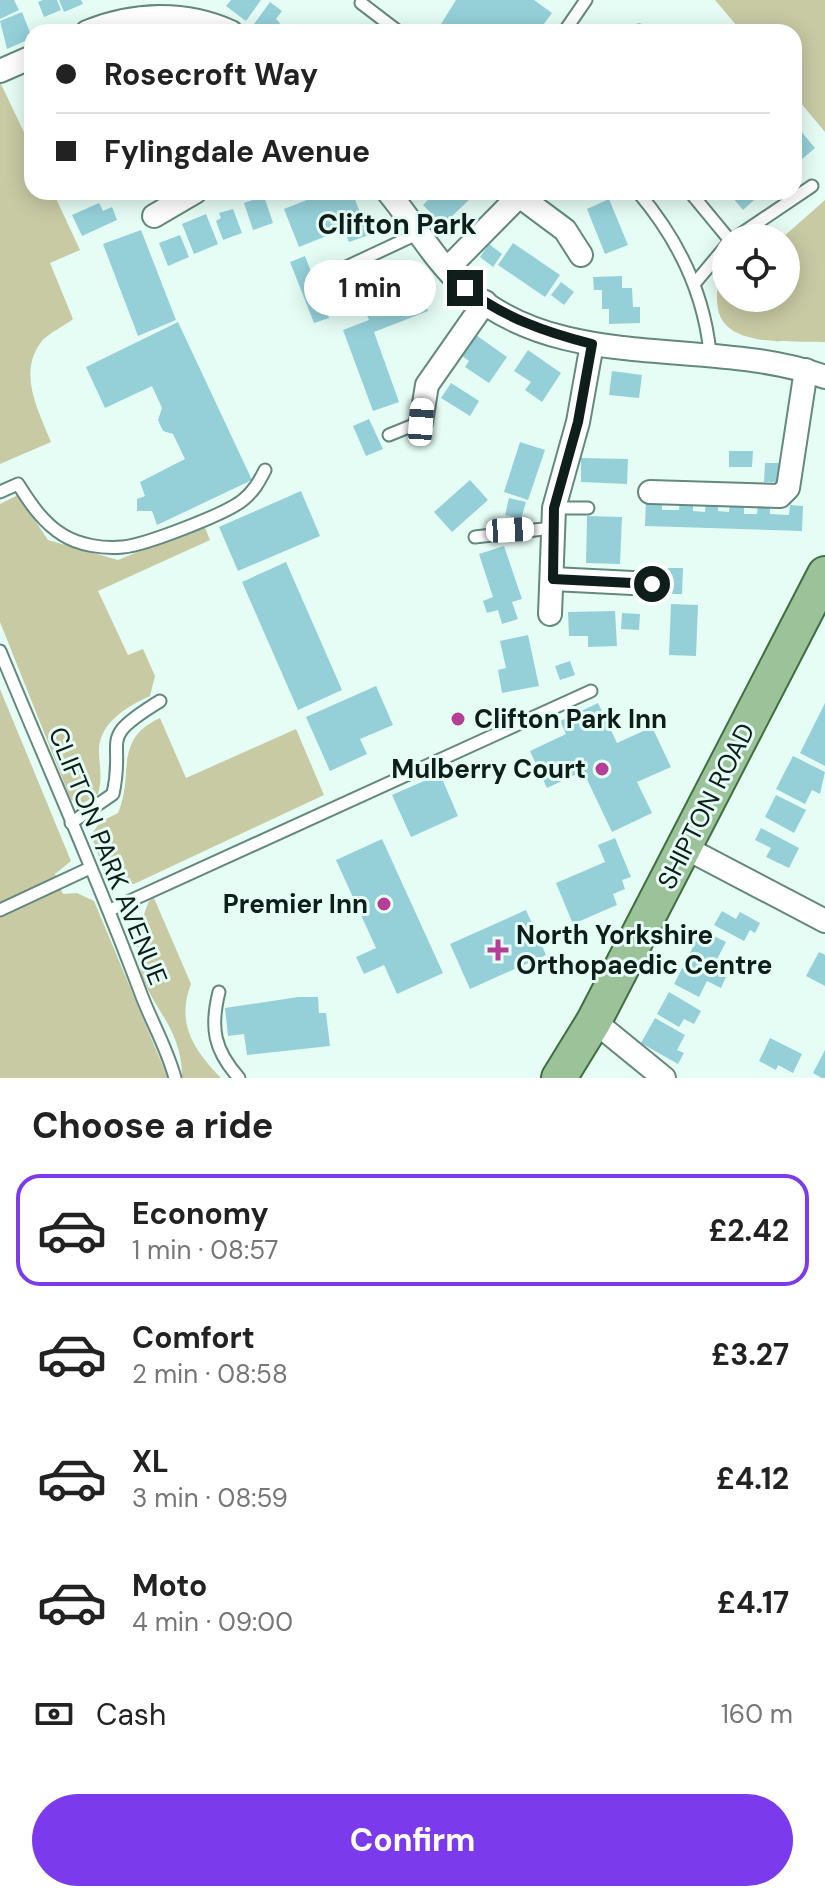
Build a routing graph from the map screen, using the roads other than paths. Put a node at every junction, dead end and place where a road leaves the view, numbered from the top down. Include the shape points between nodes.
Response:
1 (586, 0) edge
2 (361, 1) edge
3 (139, 9) edge
4 (105, 24) edge
5 (205, 24) edge
6 (389, 24) edge
7 (570, 24) edge
8 (24, 60) edge
9 (0, 71) edge
10 (812, 186) dead end
11 (802, 193) edge
12 (176, 200) edge
13 (394, 200) edge
14 (511, 200) edge
15 (525, 200) edge
16 (645, 200) edge
17 (697, 200) edge
18 (791, 200) edge
19 (154, 216) dead end
20 (716, 224) edge
21 (756, 224) edge
22 (419, 233) junction
23 (581, 255) dead end
24 (712, 263) edge
25 (447, 269) junction
26 (327, 276) dead end
27 (695, 283) junction
28 (485, 302) junction
29 (592, 344) junction
30 (710, 353) junction
31 (815, 374) edge
32 (421, 422) joint
33 (389, 435) dead end
34 (265, 470) dead end
35 (0, 492) edge
36 (650, 492) dead end
37 (588, 508) dead end
38 (553, 518) junction
39 (475, 537) dead end
40 (825, 574) edge
41 (553, 579) junction
42 (652, 584) dead end
43 (550, 614) dead end
44 (0, 651) edge
45 (591, 691) dead end
46 (160, 701) dead end
47 (71, 823) junction
48 (684, 847) junction
49 (90, 868) junction
50 (0, 910) edge
51 (110, 910) junction
52 (825, 921) edge
53 (219, 992) dead end
54 (594, 1021) junction
55 (175, 1078) edge
56 (239, 1078) edge
57 (559, 1078) edge
58 (664, 1078) edge

1 - 7 lane
2 - 6 lane
3 - 4 street
3 - 5 street
8 - 9 street
10 - 11 lane
12 - 19 street
13 - 22 street
14 - 25 street
15 - 23 street via 565,230
16 - 27 lane
17 - 20 lane
18 - 21 lane
22 - 25 street
22 - 26 lane
24 - 27 lane
25 - 28 street
27 - 30 lane via 705,310
28 - 29 street via 539,331
28 - 32 street via 427,385
29 - 30 street
29 - 38 street
30 - 31 street via 773,361
31 - 36 street via 788,488 780,496
32 - 33 lane
34 - 35 lane via 241,502 158,538 123,547 89,545 62,535 37,513 18,484
37 - 38 lane
38 - 39 lane
38 - 41 street
40 - 48 main road, SHIPTON ROAD
41 - 42 street
41 - 43 street
44 - 47 lane, CLIFTON PARK AVENUE
45 - 51 lane
46 - 47 lane via 126,722 117,735 113,794
47 - 49 lane, CLIFTON PARK AVENUE
48 - 52 street
48 - 54 main road, SHIPTON ROAD
49 - 50 lane
49 - 51 lane, CLIFTON PARK AVENUE
51 - 55 lane, CLIFTON PARK AVENUE
53 - 56 lane via 212,1021 217,1049
54 - 57 main road, SHIPTON ROAD
54 - 58 street

